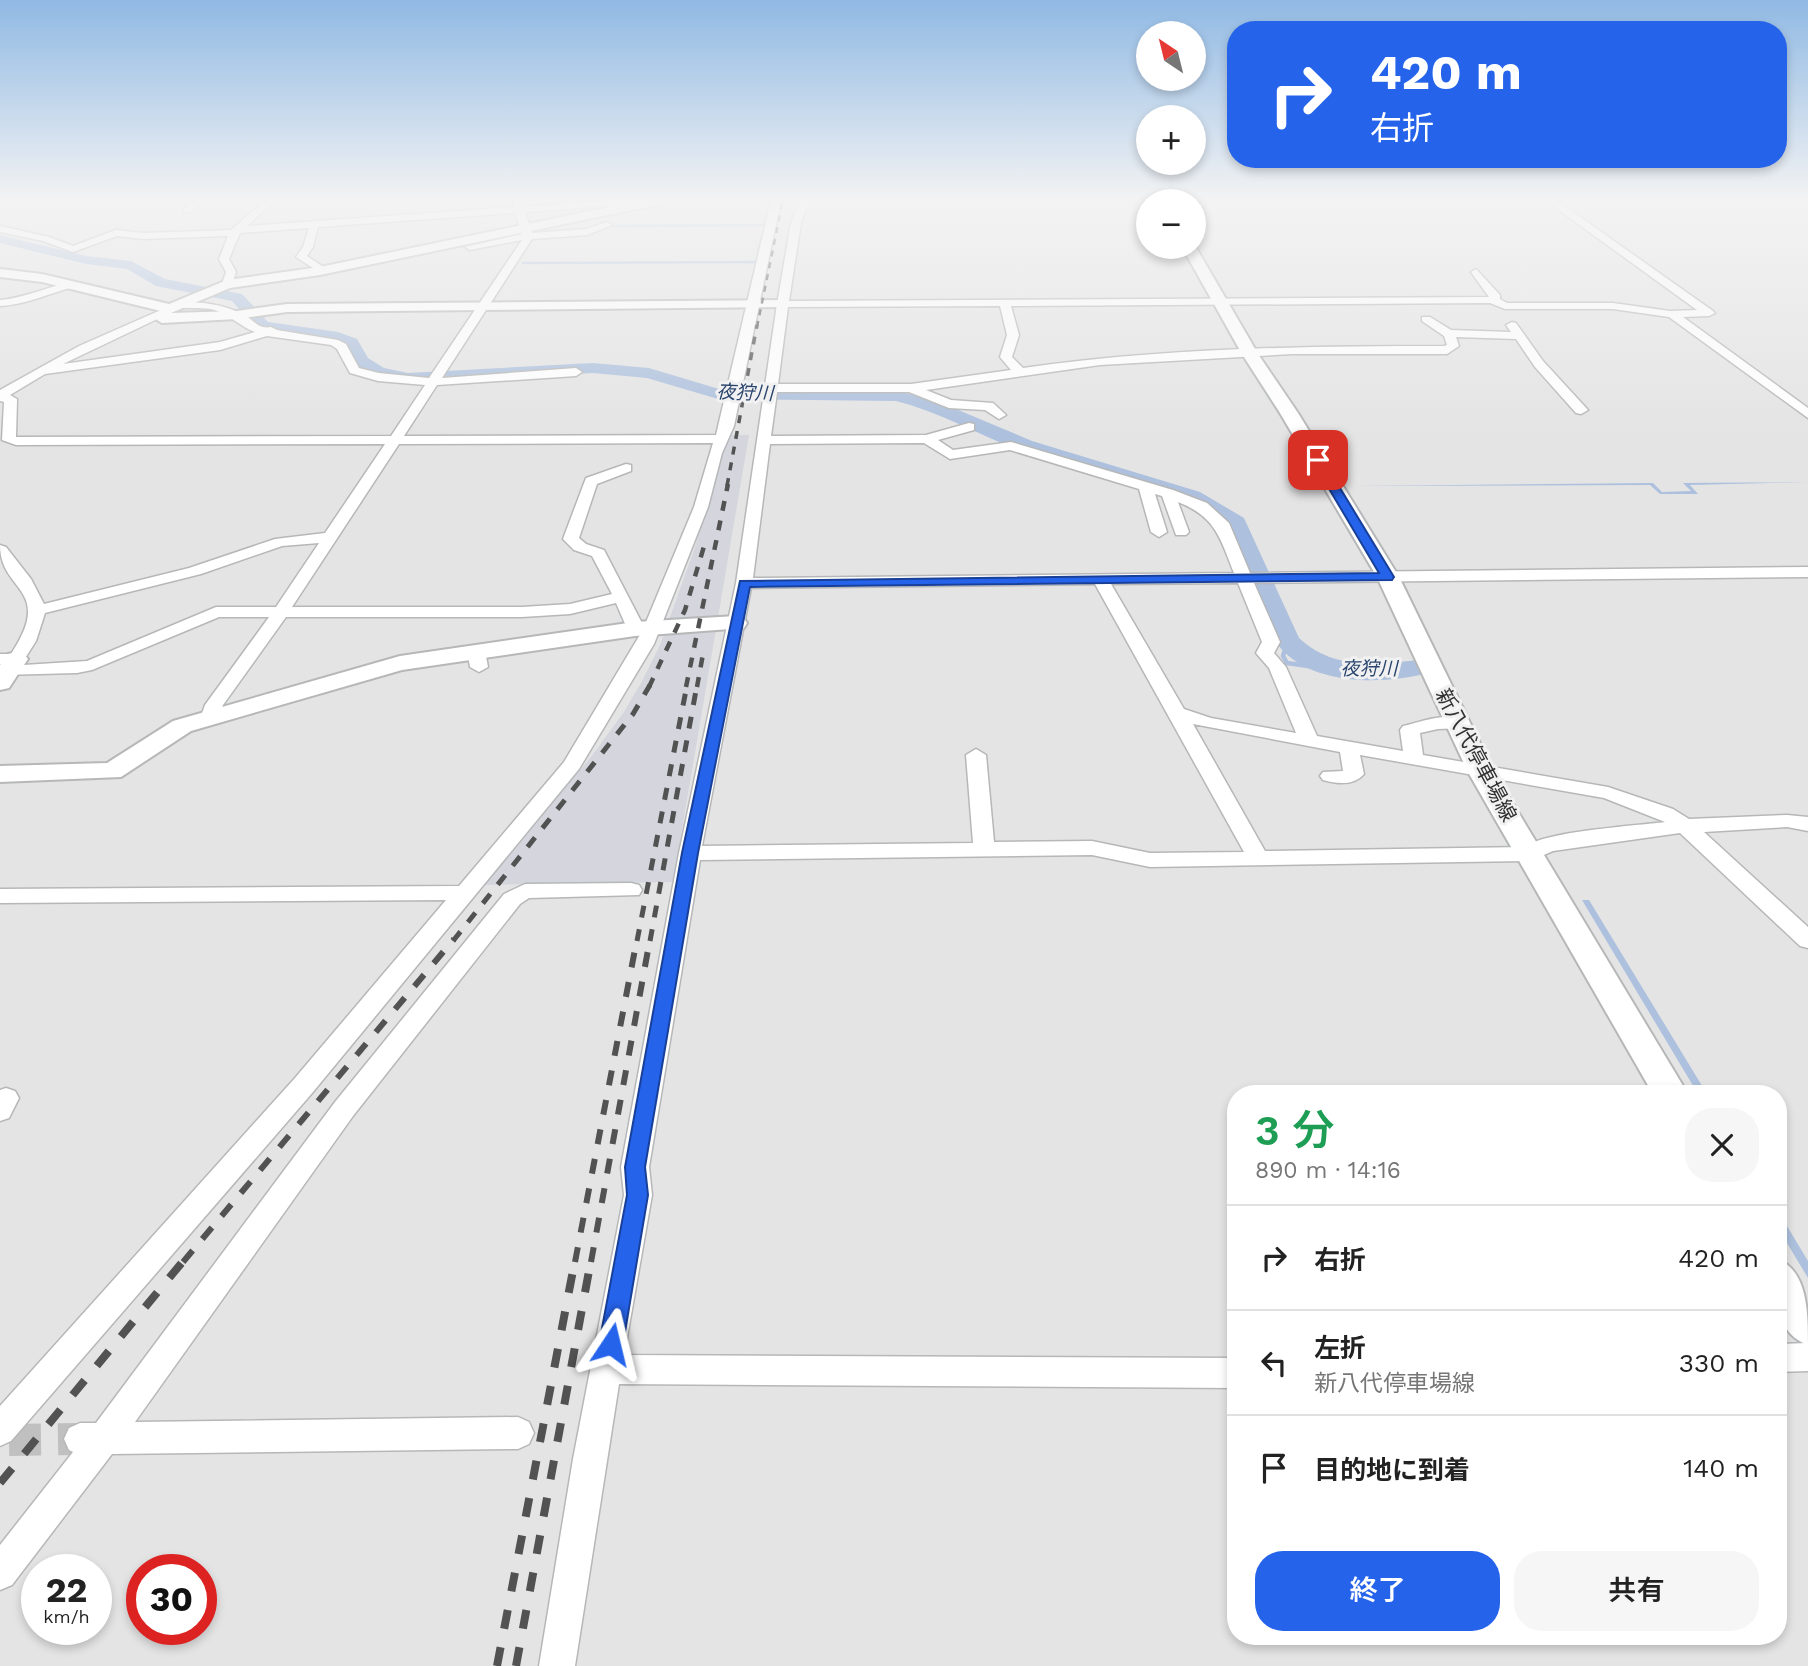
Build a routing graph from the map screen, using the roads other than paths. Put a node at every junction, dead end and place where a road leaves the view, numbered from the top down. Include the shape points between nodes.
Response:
1 (39, 278) edge
2 (228, 278) edge
3 (274, 278) edge
4 (500, 278) edge
5 (760, 278) edge
6 (787, 278) edge
7 (1207, 278) edge
8 (1481, 278) edge
9 (1659, 278) edge
10 (69, 285) junction
11 (223, 286) junction
12 (1222, 302) junction
13 (0, 303) edge
14 (1005, 303) junction
15 (1496, 303) junction
16 (1660, 303) dead end
17 (754, 304) junction
18 (783, 304) junction
19 (484, 306) junction
20 (175, 307) junction
21 (1649, 311) junction
22 (1672, 314) junction
23 (235, 315) junction
24 (149, 318) junction
25 (1426, 319) dead end
26 (273, 329) junction
27 (1449, 334) junction
28 (1520, 337) junction
29 (196, 349) junction
30 (1250, 354) junction
31 (183, 361) dead end
32 (576, 372) dead end
33 (35, 373) junction
34 (1020, 373) junction
35 (0, 377) edge
36 (433, 378) junction
37 (916, 390) junction
38 (772, 391) junction
39 (0, 396) edge
40 (1581, 410) dead end
41 (1808, 414) edge
42 (999, 415) dead end
43 (969, 428) dead end
44 (395, 438) junction
45 (685, 438) junction
46 (721, 439) junction
47 (927, 439) junction
48 (764, 440) junction
49 (16, 441) junction
50 (0, 444) edge
51 (681, 453) dead end
52 (626, 468) dead end
53 (1145, 486) junction
54 (1168, 493) junction
55 (1159, 532) dead end
56 (1181, 532) dead end
57 (329, 537) junction
58 (0, 550) edge
59 (1808, 572) edge
60 (1388, 577) junction
61 (1100, 579) junction
62 (1247, 579) junction
63 (744, 583) junction
64 (621, 597) junction
65 (38, 610) junction
66 (280, 613) junction
67 (736, 623) junction
68 (643, 629) junction
69 (6, 668) edge
70 (1177, 713) junction
71 (210, 716) junction
72 (1457, 724) junction
73 (1309, 740) junction
74 (1349, 748) junction
75 (976, 755) dead end
76 (1414, 759) junction
77 (1481, 772) junction
78 (0, 774) edge
79 (1330, 776) dead end
80 (1808, 824) edge
81 (1685, 826) junction
82 (984, 849) junction
83 (690, 853) junction
84 (1530, 854) junction
85 (1258, 858) junction
86 (631, 890) dead end
87 (466, 893) junction
88 (0, 897) edge
89 (1808, 940) edge
90 (1666, 1085) edge
91 (1787, 1291) edge
92 (1808, 1327) edge
93 (1808, 1357) edge
94 (1787, 1358) edge
95 (606, 1368) junction
96 (1227, 1373) edge
97 (518, 1433) dead end
98 (3, 1437) edge
99 (92, 1439) junction
100 (0, 1573) edge
101 (557, 1666) edge

1 - 10 main road
2 - 11 street
3 - 11 main road
4 - 19 street
5 - 17 street
6 - 18 street
7 - 12 main road, 新八代停車場線
8 - 15 street
9 - 22 street via 1709,313
10 - 13 street via 19,302
10 - 20 main road
11 - 20 main road
12 - 14 street
12 - 15 street via 1411,296
12 - 30 main road, 新八代停車場線
14 - 18 street
14 - 34 street via 1013,335 1006,357
15 - 21 street
15 - 28 street
16 - 21 street
17 - 18 main road
17 - 19 main road
17 - 46 street
18 - 38 street
19 - 23 main road via 287,308
19 - 36 street
20 - 23 street via 216,306
20 - 24 street
21 - 22 street
22 - 41 street
23 - 24 main road
23 - 26 street via 252,327
24 - 33 street
25 - 27 street
26 - 29 street via 236,343
26 - 36 street via 334,342 342,347 354,370 367,375 404,382
27 - 28 street
27 - 30 street via 1453,346 1447,349
28 - 40 street
29 - 31 street
29 - 33 street
30 - 34 street via 1100,361
30 - 60 main road, 新八代停車場線
32 - 36 street
33 - 35 street
33 - 39 street
34 - 37 street
36 - 44 street
37 - 38 street
37 - 42 street via 949,404 988,406
38 - 48 street
39 - 49 street via 11,399 9,440
43 - 47 street
44 - 45 street
44 - 49 street
44 - 57 street
45 - 46 street
45 - 51 street
46 - 68 street via 701,507
47 - 48 street
47 - 53 street via 946,455 1011,446
48 - 63 street
49 - 50 street
52 - 64 street via 591,481 571,539 598,553
53 - 54 street
53 - 55 street
54 - 56 street
54 - 62 street via 1202,506 1218,518
57 - 65 street via 280,542 195,571
57 - 66 street
58 - 65 street via 31,590
59 - 60 street
60 - 62 street
60 - 72 main road, 新八代停車場線
61 - 62 street
61 - 63 street
61 - 70 street
62 - 73 street via 1271,642 1265,653 1277,667
63 - 67 street
64 - 66 street via 570,609 522,612
64 - 68 street
65 - 69 street via 37,623
66 - 69 street via 216,612 92,665
66 - 71 street
67 - 68 main road
67 - 83 street
68 - 71 main road via 477,659 400,663
68 - 87 street via 646,645 572,765
70 - 73 street via 1208,723
70 - 85 street
71 - 78 main road via 161,736 112,771
72 - 76 street via 1410,730
72 - 77 main road, 新八代停車場線
73 - 74 street
74 - 76 street
74 - 79 street via 1354,774
75 - 82 street
76 - 77 street
77 - 81 street via 1608,793 1666,814
77 - 84 main road, 新八代停車場線
80 - 81 street
81 - 84 street via 1553,844
81 - 89 street
82 - 83 street
82 - 85 street via 1092,848 1150,860
83 - 95 street via 635,1167 638,1195
84 - 85 street
84 - 90 main road, 新八代停車場線
86 - 99 street via 525,891 512,899 344,1109
87 - 88 street
87 - 98 street
91 - 92 main road
93 - 94 street
95 - 96 street
95 - 101 street
97 - 99 street
99 - 100 street

